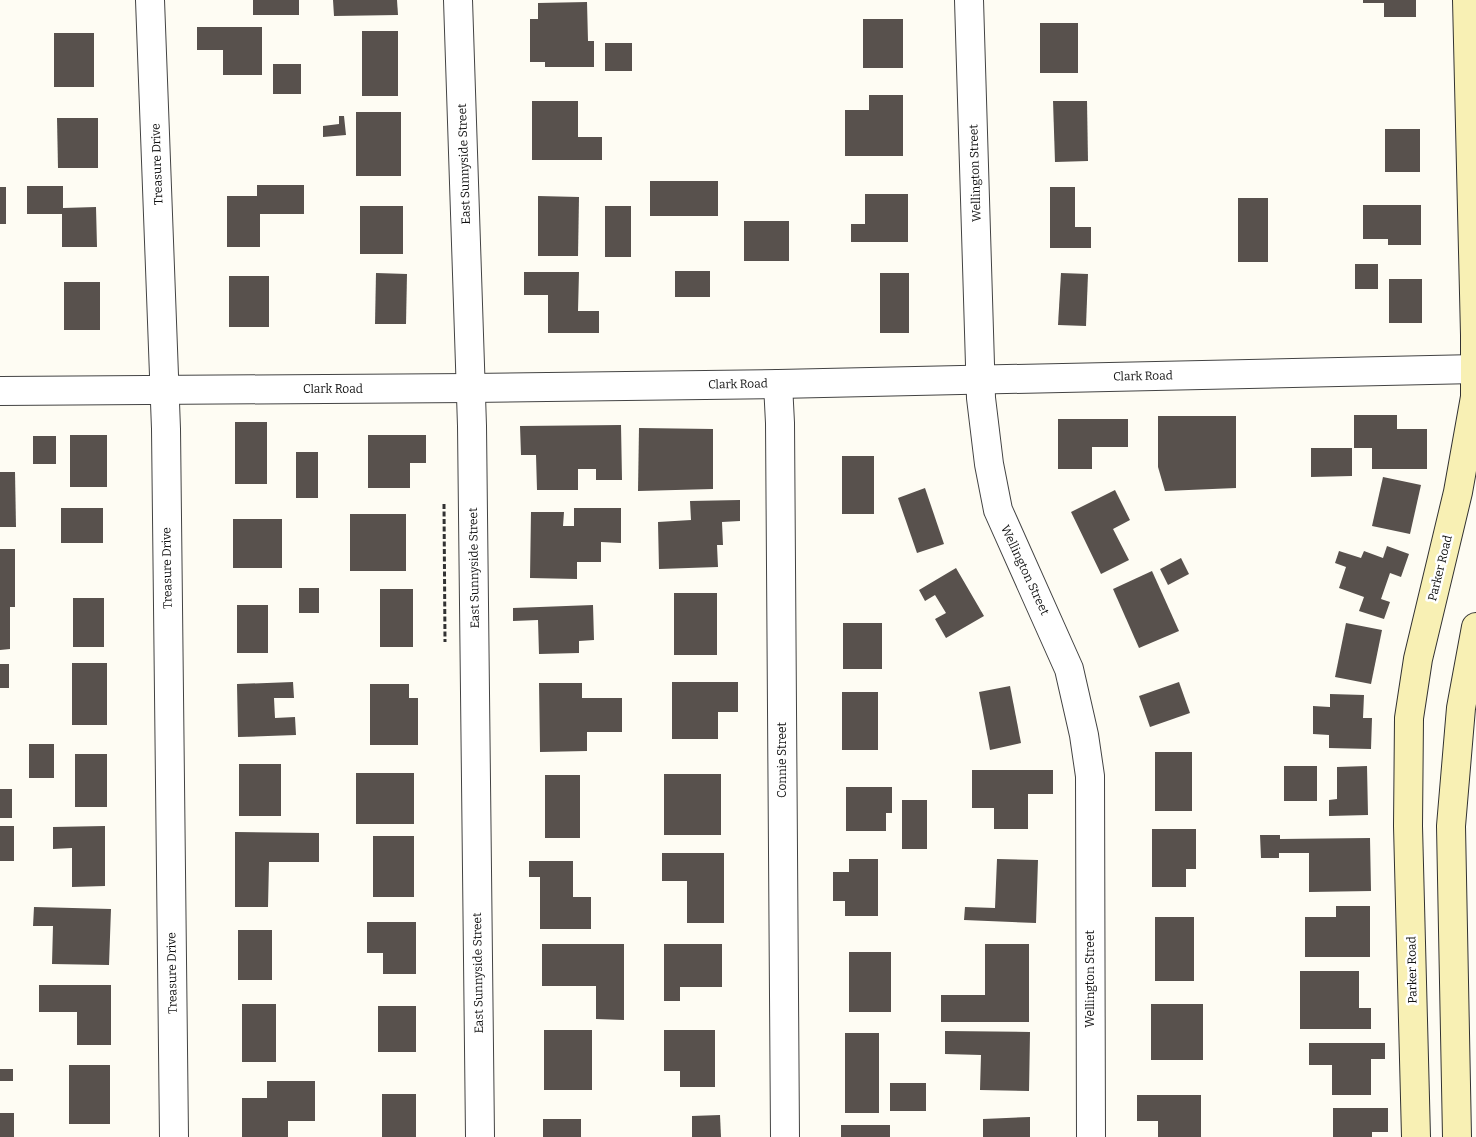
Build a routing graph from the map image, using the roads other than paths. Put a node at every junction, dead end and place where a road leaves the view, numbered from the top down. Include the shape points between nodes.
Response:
1 (150, 0) edge
2 (458, 0) edge
3 (969, 0) edge
4 (1466, 0) edge
5 (1475, 369) edge
6 (981, 380) junction
7 (778, 384) junction
8 (470, 388) junction
9 (165, 390) junction
10 (0, 391) edge
11 (1476, 627) edge
12 (1408, 826) junction
13 (1451, 826) junction
14 (1457, 1129) edge
15 (1416, 1131) edge
16 (174, 1137) edge
17 (480, 1137) edge
18 (785, 1137) edge
19 (1091, 1137) edge

1 - 9 street, Treasure Drive
2 - 8 street, East Sunnyside Street
3 - 6 street, Wellington Street
4 - 5 main road, Parker Road
5 - 6 street, Clark Road
5 - 12 main road, Parker Road via 1475,397 1458,492 1418,659 1409,718
6 - 7 street, Clark Road
6 - 19 street, Wellington Street via 988,464 998,510 1069,669 1090,776
7 - 8 street, Clark Road
7 - 18 street, Connie Street
8 - 9 street, Clark Road
8 - 17 street, East Sunnyside Street
9 - 10 street, Clark Road
9 - 16 street, Treasure Drive
11 - 13 main road via 1461,708
12 - 13 main road
12 - 15 main road, Parker Road
13 - 14 main road
14 - 15 main road

